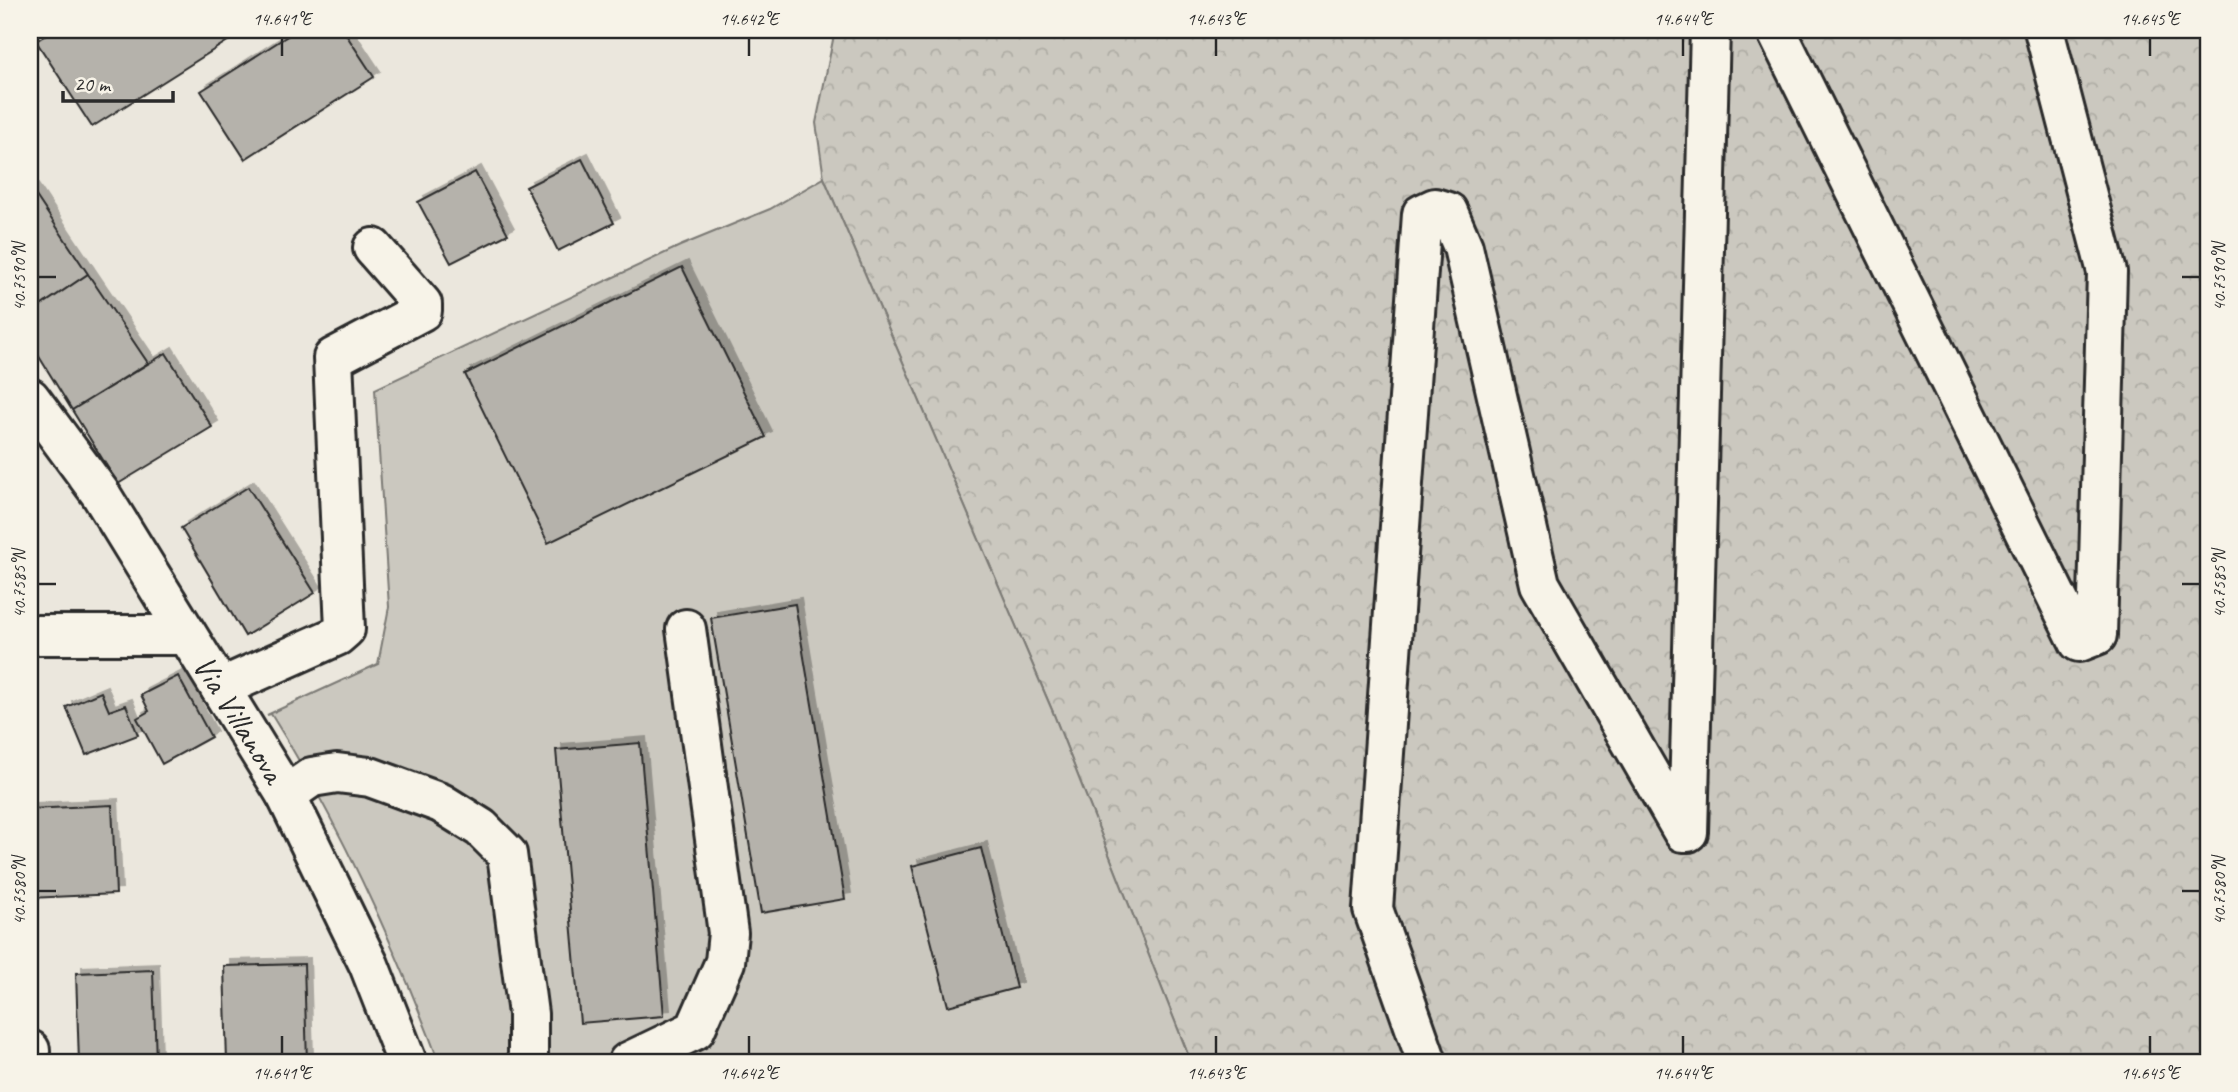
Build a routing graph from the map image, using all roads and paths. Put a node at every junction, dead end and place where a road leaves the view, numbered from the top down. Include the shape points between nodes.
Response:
1 (1710, 30) edge
2 (1776, 30) edge
3 (2045, 30) edge
4 (373, 248) dead end
5 (30, 398) edge
6 (685, 629) dead end
7 (30, 635) edge
8 (187, 635) junction
9 (220, 688) junction
10 (286, 795) junction
11 (30, 1050) edge
12 (30, 1062) edge
13 (407, 1062) edge
14 (528, 1062) edge
15 (628, 1062) edge
16 (1427, 1062) edge

1 - 16 street via 1688,832 1683,832 1540,584 1462,247 1448,212 1435,208 1422,214 1373,909
2 - 3 street via 2079,642 2097,635 2107,272
4 - 9 street via 422,304 422,311 333,358 345,629
5 - 8 street, Via Villanova via 100,493
6 - 15 street via 728,933 725,962 695,1030
7 - 8 street
8 - 9 street, Via Villanova
9 - 10 street, Via Villanova
10 - 13 street, Via Villanova via 369,965
10 - 14 street via 312,777 337,773 370,777 441,803 481,828 507,854 524,982
11 - 12 street

